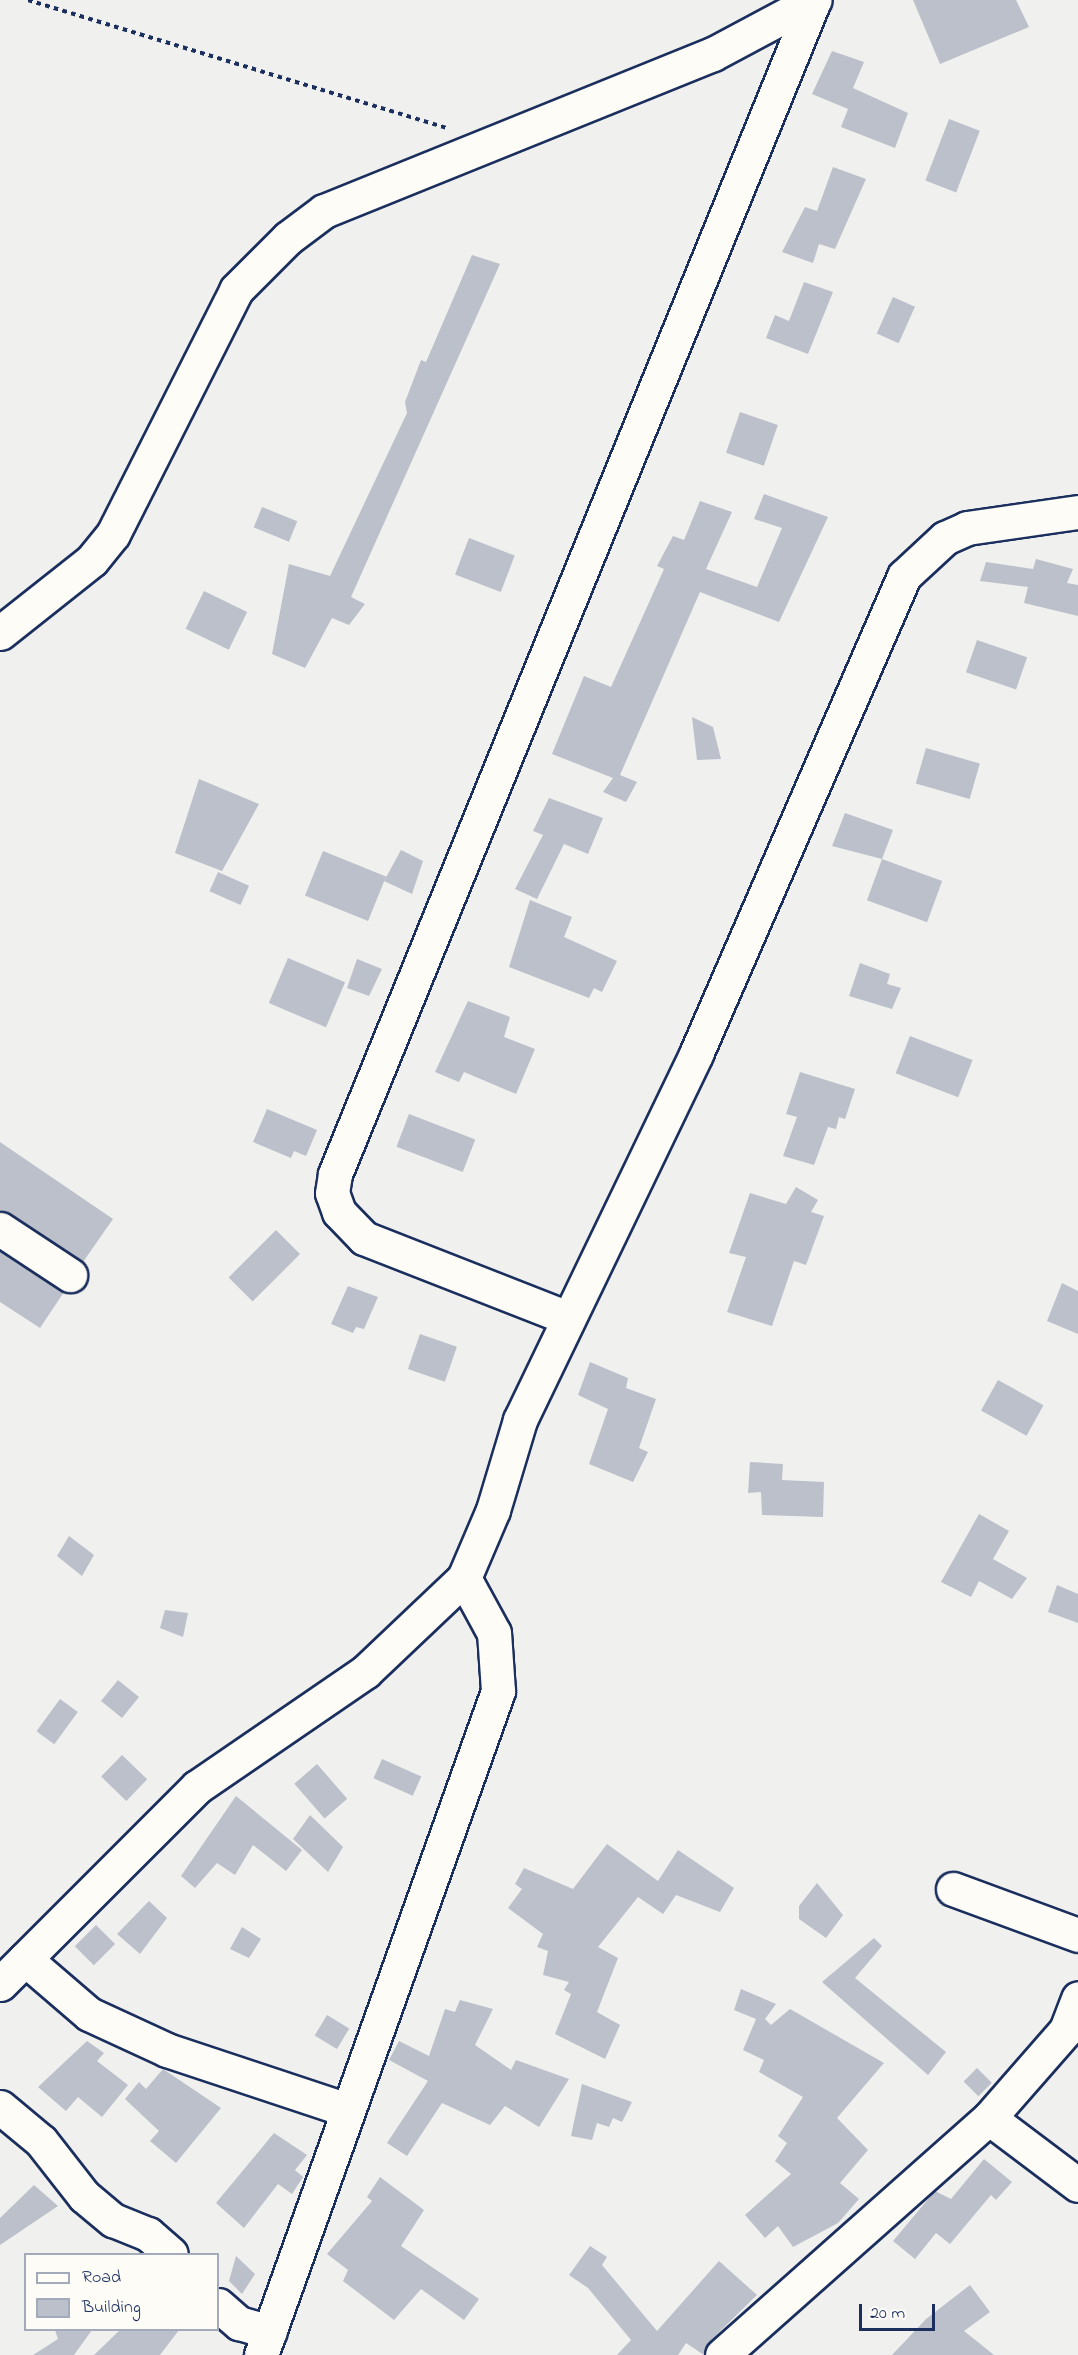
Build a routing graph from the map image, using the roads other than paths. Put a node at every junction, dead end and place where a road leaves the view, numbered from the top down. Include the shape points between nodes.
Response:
1 (1078, 512) edge
2 (0, 633) edge
3 (0, 1229) edge
4 (70, 1275) dead end
5 (568, 1318) junction
6 (464, 1578) junction
7 (953, 1889) dead end
8 (1078, 1935) edge
9 (25, 1959) junction
10 (0, 1984) edge
11 (1078, 1998) edge
12 (0, 2107) edge
13 (347, 2110) junction
14 (989, 2118) junction
15 (1078, 2185) edge
16 (170, 2253) edge
17 (219, 2306) edge
18 (265, 2344) edge
19 (722, 2355) edge

1 - 5 street via 968,528 945,538 904,576 696,1054
2 - 5 street via 92,560 112,534 236,291 324,211 714,54 814,0 335,1174 332,1193 339,1212 364,1238
3 - 4 street
5 - 6 street via 520,1420 492,1510
6 - 9 street via 365,1672 197,1787
6 - 13 street via 494,1633 498,1691
7 - 8 street
9 - 10 street
9 - 13 street via 89,2014 167,2050
11 - 14 street via 1066,2030
12 - 16 street via 41,2141 84,2196 113,2220 148,2234
13 - 18 street
14 - 15 street
14 - 19 street
17 - 18 street

